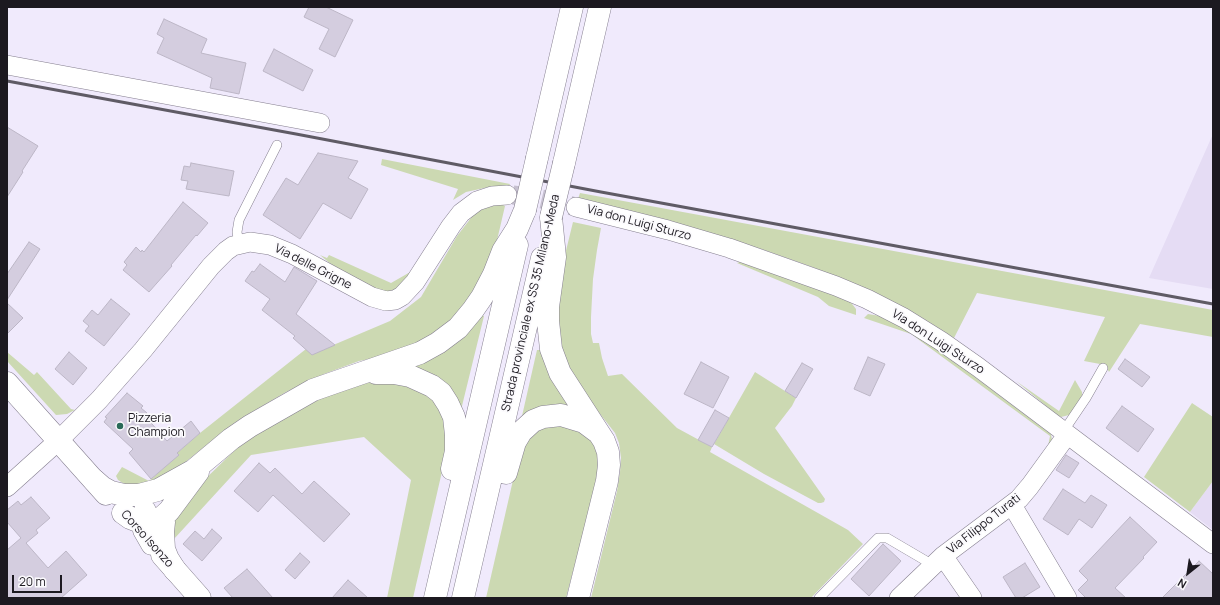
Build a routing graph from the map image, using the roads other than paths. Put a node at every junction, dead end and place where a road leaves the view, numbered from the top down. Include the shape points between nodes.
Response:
1 (572, 7) edge
2 (600, 7) edge
3 (7, 65) edge
4 (320, 123) dead end
5 (277, 145) dead end
6 (507, 195) tunnel mouth
7 (576, 207) tunnel mouth
8 (525, 210) junction
9 (551, 217) junction
10 (240, 244) junction
11 (1103, 368) dead end
12 (351, 376) junction
13 (8, 388) edge
14 (1065, 434) junction
15 (58, 441) junction
16 (604, 441) junction
17 (212, 456) junction
18 (94, 480) junction
19 (172, 483) junction
20 (7, 487) edge
21 (1012, 505) junction
22 (169, 511) junction
23 (123, 513) junction
24 (143, 523) junction
25 (152, 544) junction
26 (1213, 544) edge
27 (446, 554) junction
28 (472, 558) junction
29 (938, 560) junction
30 (175, 570) junction
31 (200, 598) edge
32 (435, 598) edge
33 (463, 598) edge
34 (578, 598) edge
35 (819, 598) edge
36 (899, 598) edge
37 (972, 598) edge
38 (1067, 598) edge

1 - 8 main road, bridge
2 - 9 main road, Strada provinciale ex SS 35 Milano-Meda, bridge
3 - 4 street
5 - 10 lane via 239,220 237,232
6 - 10 street, Via delle Grigne via 477,201 461,213 415,282 395,300 386,301 372,297 270,245 250,242
7 - 14 street, Via don Luigi Sturzo via 729,248 850,291 904,318 941,341
8 - 12 main road via 503,251 489,285 458,328 420,353
8 - 27 main road
9 - 16 main road via 555,257 548,306 550,349 569,388
9 - 28 main road, Strada provinciale ex SS 35 Milano-Meda
10 - 15 street, Via delle Grigne via 226,251 210,266 143,350
11 - 14 lane
12 - 17 main road via 313,390 271,413
12 - 27 main road via 382,373 410,376 432,386 448,404 454,417 456,451 444,509
13 - 15 main road
14 - 21 street, Via Filippo Turati via 1030,486
14 - 26 street, Via don Luigi Sturzo
15 - 18 main road
15 - 20 street, Via delle Grigne
16 - 28 main road via 584,422 561,415 543,417 526,426 512,450 498,511
16 - 34 main road via 609,465 607,481
17 - 19 main road
17 - 22 main road
18 - 19 main road via 111,492 124,495 149,494
18 - 23 main road, Corso Isonzo
19 - 24 main road via 154,498 146,510
21 - 29 street, Via Filippo Turati
21 - 38 street
22 - 24 main road via 153,523
22 - 30 main road via 164,523 163,541 168,559
23 - 24 main road
23 - 25 main road, Corso Isonzo
24 - 25 main road
25 - 30 main road, Corso Isonzo
27 - 32 main road
28 - 33 main road, Strada provinciale ex SS 35 Milano-Meda
29 - 35 lane via 887,538 878,538
29 - 36 street, Via Filippo Turati
29 - 37 street, Via Filippo Turati
30 - 31 main road, Corso Isonzo

